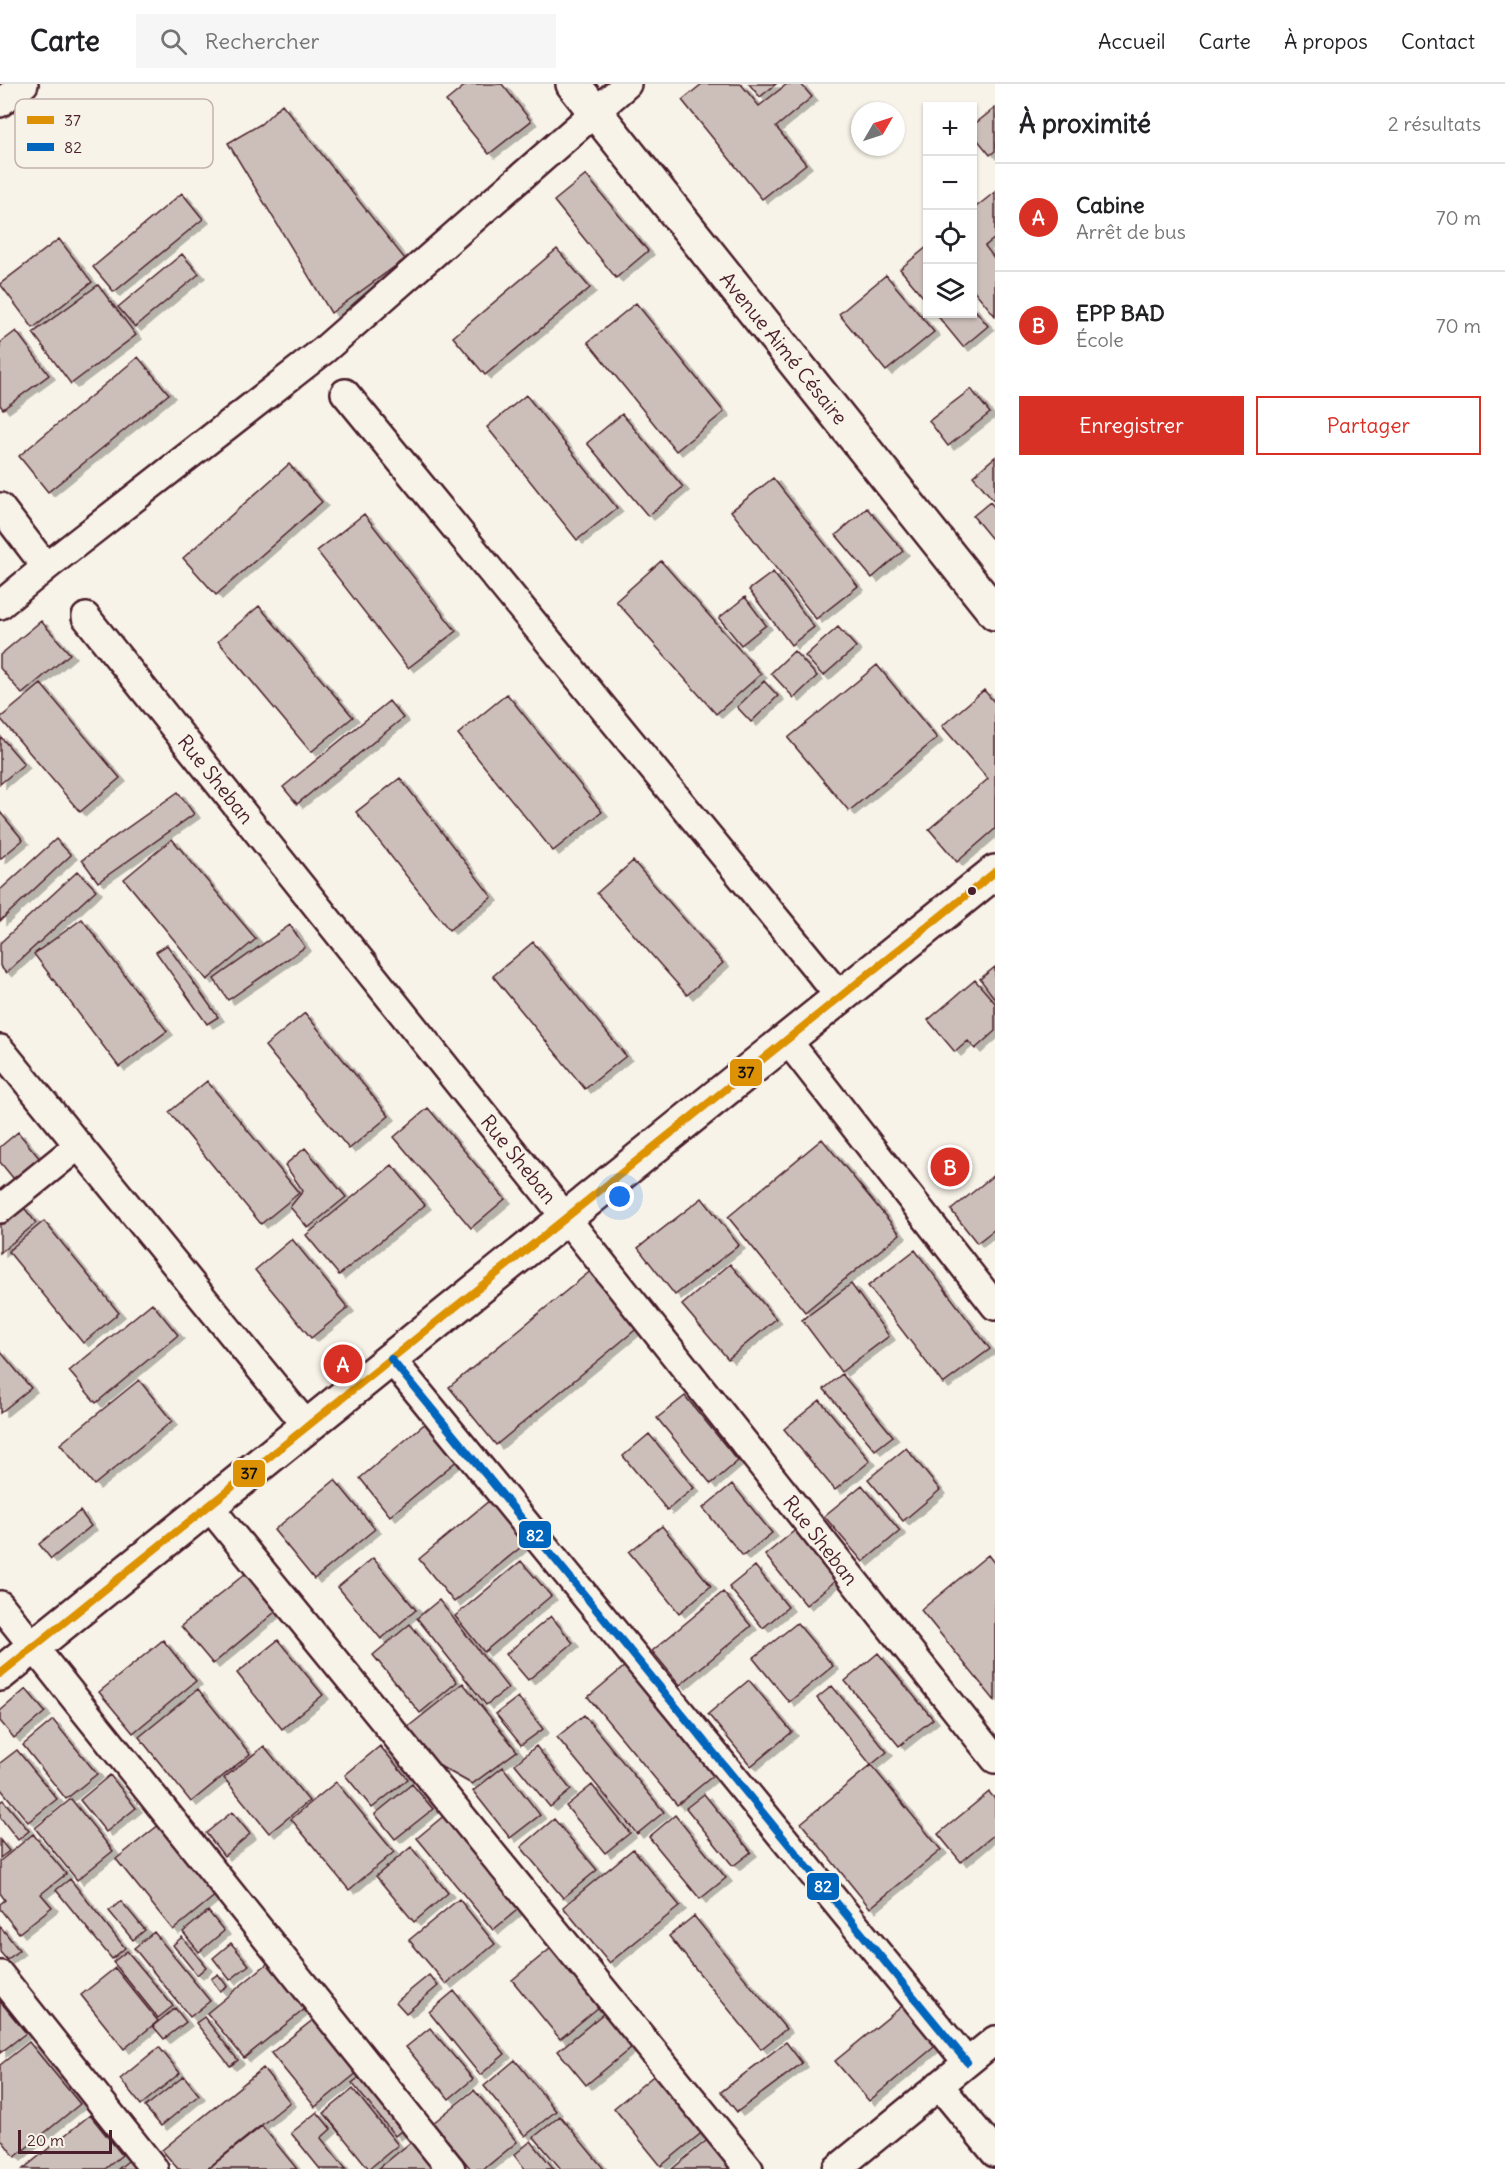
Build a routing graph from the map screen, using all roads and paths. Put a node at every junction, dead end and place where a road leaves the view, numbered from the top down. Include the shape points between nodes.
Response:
1 (24, 84) edge
2 (573, 84) edge
3 (627, 84) edge
4 (0, 103) edge
5 (595, 110) junction
6 (345, 393) dead end
7 (0, 507) edge
8 (46, 567) junction
9 (0, 605) edge
10 (995, 612) edge
11 (86, 617) dead end
12 (995, 872) edge
13 (840, 997) junction
14 (787, 1040) junction
15 (0, 1048) edge
16 (78, 1145) junction
17 (0, 1209) edge
18 (566, 1218) junction
19 (992, 1296) edge
20 (391, 1359) junction
21 (307, 1426) junction
22 (208, 1506) junction
23 (0, 1605) edge
24 (33, 1647) junction
25 (0, 1674) edge
26 (995, 1759) edge
27 (0, 1975) edge
28 (995, 2040) edge
29 (967, 2062) junction
30 (939, 2085) junction
31 (995, 2153) edge
32 (154, 2169) edge
33 (451, 2169) edge
34 (749, 2169) edge
35 (837, 2169) edge

1 - 4 street
2 - 5 street, Avenue Aimé Césaire
3 - 5 street
5 - 8 street via 324,350
5 - 10 street, Avenue Aimé Césaire
6 - 13 street
7 - 8 street
8 - 9 street
11 - 18 street, Rue Sheban
12 - 13 street
13 - 14 street
14 - 18 street
14 - 19 street
15 - 16 street
16 - 17 street
16 - 21 street
18 - 20 street
18 - 26 street, Rue Sheban
20 - 21 street
20 - 29 street
21 - 22 street
22 - 24 street
22 - 34 street
23 - 24 street
24 - 25 street
24 - 33 street
27 - 32 street
28 - 29 street
29 - 30 street
30 - 31 street
30 - 35 street

